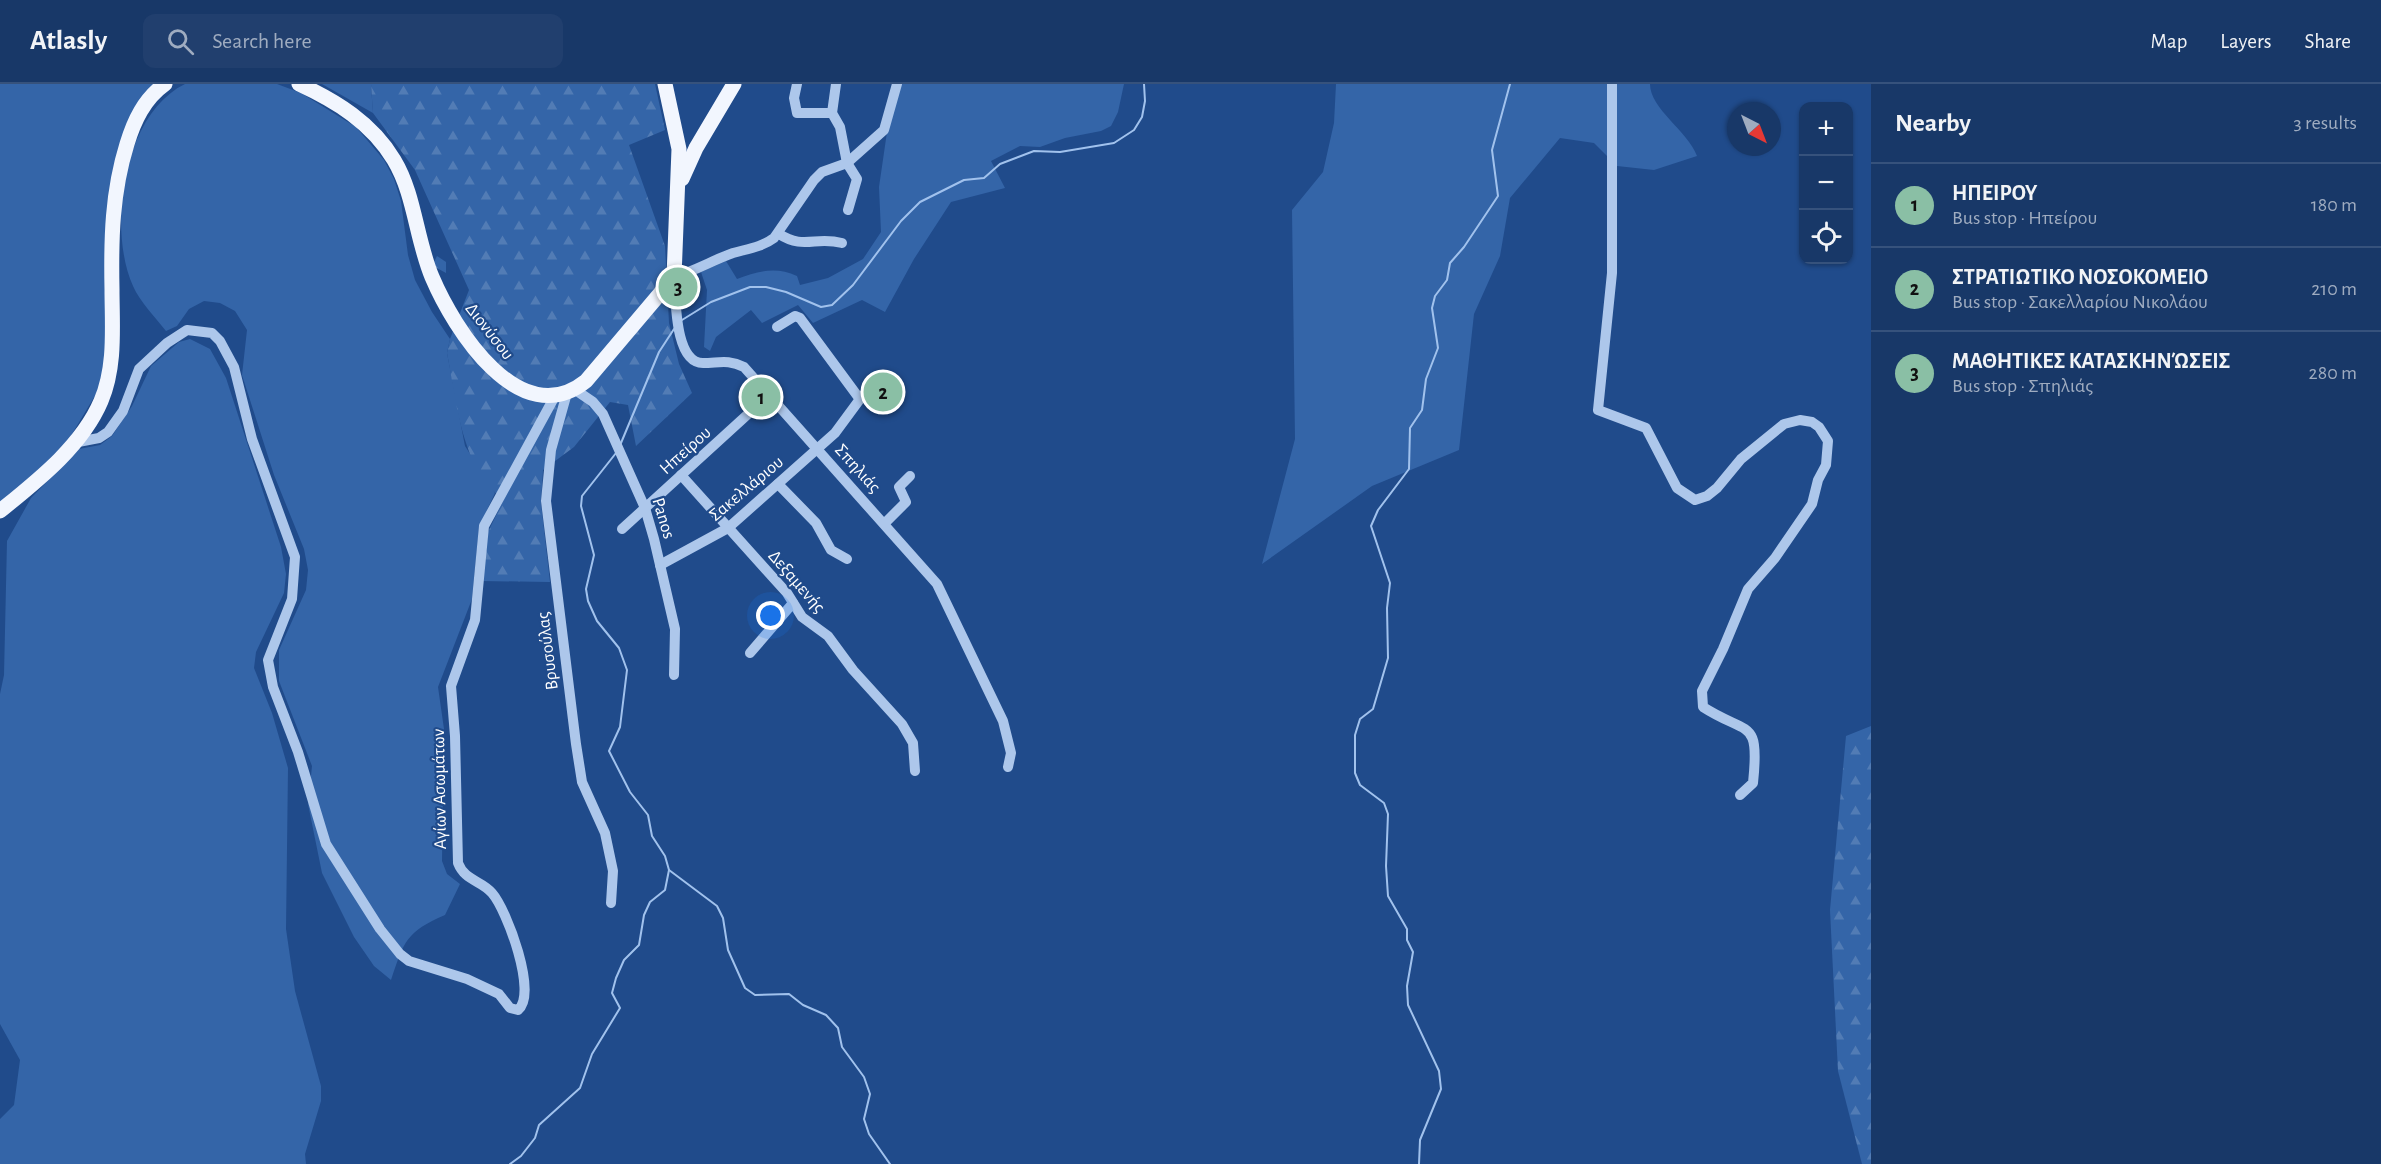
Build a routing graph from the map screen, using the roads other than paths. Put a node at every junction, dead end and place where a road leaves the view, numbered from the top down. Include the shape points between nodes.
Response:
1 (165, 84) edge
2 (299, 84) edge
3 (665, 84) edge
4 (734, 84) edge
5 (797, 84) edge
6 (836, 84) edge
7 (897, 84) edge
8 (1612, 84) edge
9 (832, 113) junction
10 (696, 148) junction
11 (679, 149) junction
12 (847, 163) junction
13 (679, 187) junction
14 (848, 210) dead end
15 (779, 234) junction
16 (842, 243) dead end
17 (674, 277) junction
18 (777, 327) dead end
19 (565, 393) junction
20 (769, 395) junction
21 (73, 443) junction
22 (817, 448) junction
23 (681, 475) junction
24 (910, 476) dead end
25 (778, 484) junction
26 (645, 508) junction
27 (0, 511) edge
28 (885, 523) junction
29 (728, 528) junction
30 (622, 529) dead end
31 (847, 559) dead end
32 (660, 565) junction
33 (793, 603) junction
34 (750, 653) dead end
35 (674, 675) dead end
36 (1008, 767) dead end
37 (915, 771) dead end
38 (1740, 795) dead end
39 (611, 903) dead end

1 - 21 main road via 150,96 138,116 118,172 113,202 110,373 97,410
2 - 19 main road, Διονύσου via 363,122 393,158 408,192 432,278 471,343 492,368 512,385 537,395
3 - 11 main road
4 - 10 main road
5 - 9 street via 797,113
6 - 9 street
7 - 12 street via 884,130
8 - 38 street via 1612,273 1598,410 1646,428 1677,488 1695,500 1717,488 1741,459 1792,421 1812,422 1828,441 1826,465 1812,504 1748,589 1702,691 1703,707 1737,722 1751,733 1754,741 1753,783
9 - 12 street via 840,128
10 - 11 main road via 689,153
10 - 13 main road
11 - 13 main road
12 - 14 street via 857,179
12 - 15 street via 822,172 814,180
13 - 17 main road
15 - 16 street via 799,244 819,240
15 - 17 street via 768,243
17 - 19 main road via 599,368
17 - 20 street, Σπηλιάς via 679,334 691,358 701,363 737,363
18 - 22 street, Σακελλάριου via 795,316 800,318 861,397 845,421
19 - 21 street, Αγίων Ασωμάτων via 484,526 475,620 451,686 458,863 465,876 489,889 497,900 522,969 525,997 522,1007 514,1010 499,994 467,979 409,961 400,954 326,844 273,687 268,660 292,598 296,557 252,439 234,368 220,341 212,333 187,330 166,343 139,369 123,411 108,432 99,438
19 - 26 street, Panos via 593,402 603,414
19 - 39 street, Βρυσούλας via 551,450 546,501 582,782 605,833 613,871
20 - 22 street, Σπηλιάς
20 - 23 street, Ηπείρου
21 - 27 main road via 42,476
22 - 25 street, Σακελλάριου
22 - 28 street, Σπηλιάς
23 - 26 street, Ηπείρου
23 - 29 street, Δεξαμενής
24 - 28 street via 899,487 906,502
25 - 29 street, Σακελλάριου
25 - 31 street via 816,523 831,550
26 - 30 street, Ηπείρου
26 - 32 street, Panos
28 - 36 street, Σπηλιάς via 937,584 1003,721 1011,753
29 - 32 street, Σακελλάριου
29 - 33 street, Δεξαμενής
32 - 35 street, Panos via 675,628
33 - 34 street
33 - 37 street, Δεξαμενής via 802,617 835,644 902,724 913,743

